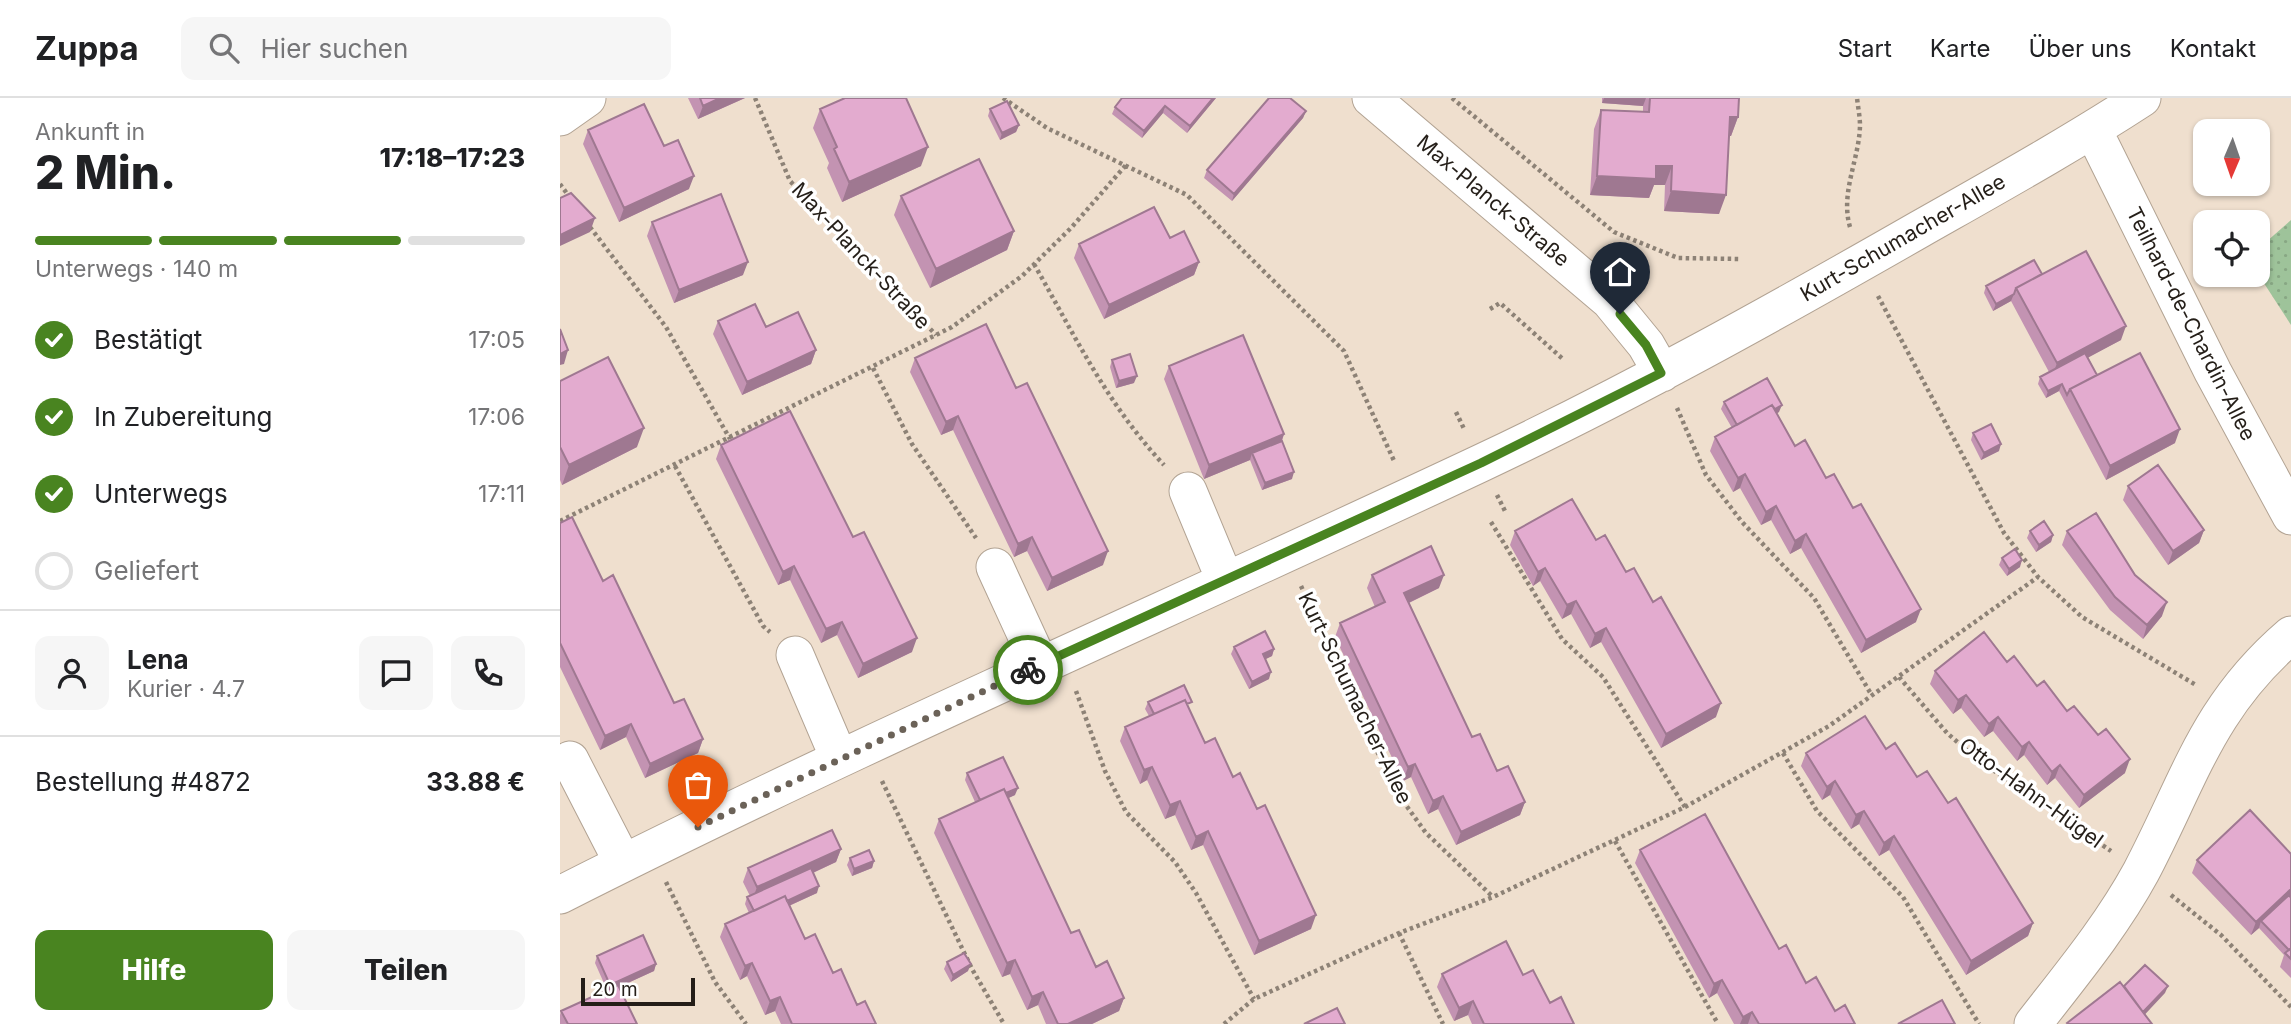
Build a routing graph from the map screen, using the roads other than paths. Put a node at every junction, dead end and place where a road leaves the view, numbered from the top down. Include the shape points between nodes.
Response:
1 (587, 98) edge
2 (1371, 98) edge
3 (2142, 98) edge
4 (560, 117) edge
5 (2093, 130) junction
6 (1661, 373) junction
7 (1188, 491) road end
8 (2291, 516) edge
9 (995, 567) road end
10 (1225, 580) junction
11 (2291, 635) edge
12 (795, 655) road end
13 (1051, 660) junction
14 (852, 753) junction
15 (570, 760) dead end
16 (637, 856) junction
17 (560, 895) edge
18 (2033, 1024) edge

1 - 4 street
2 - 6 street, Max-Planck-Straße via 1610,301 1646,345
3 - 5 street, Kurt-Schumacher-Allee
5 - 6 street, Kurt-Schumacher-Allee
5 - 8 street, Teilhard-de-Chardin-Allee via 2213,372
6 - 10 street, Kurt-Schumacher-Allee
7 - 10 street
9 - 13 street
10 - 13 street, Kurt-Schumacher-Allee
11 - 18 street via 2262,660 2228,702 2201,744 2141,871 2109,926
12 - 14 street
13 - 14 street, Kurt-Schumacher-Allee
14 - 16 street, Kurt-Schumacher-Allee
15 - 16 street
16 - 17 street, Kurt-Schumacher-Allee

